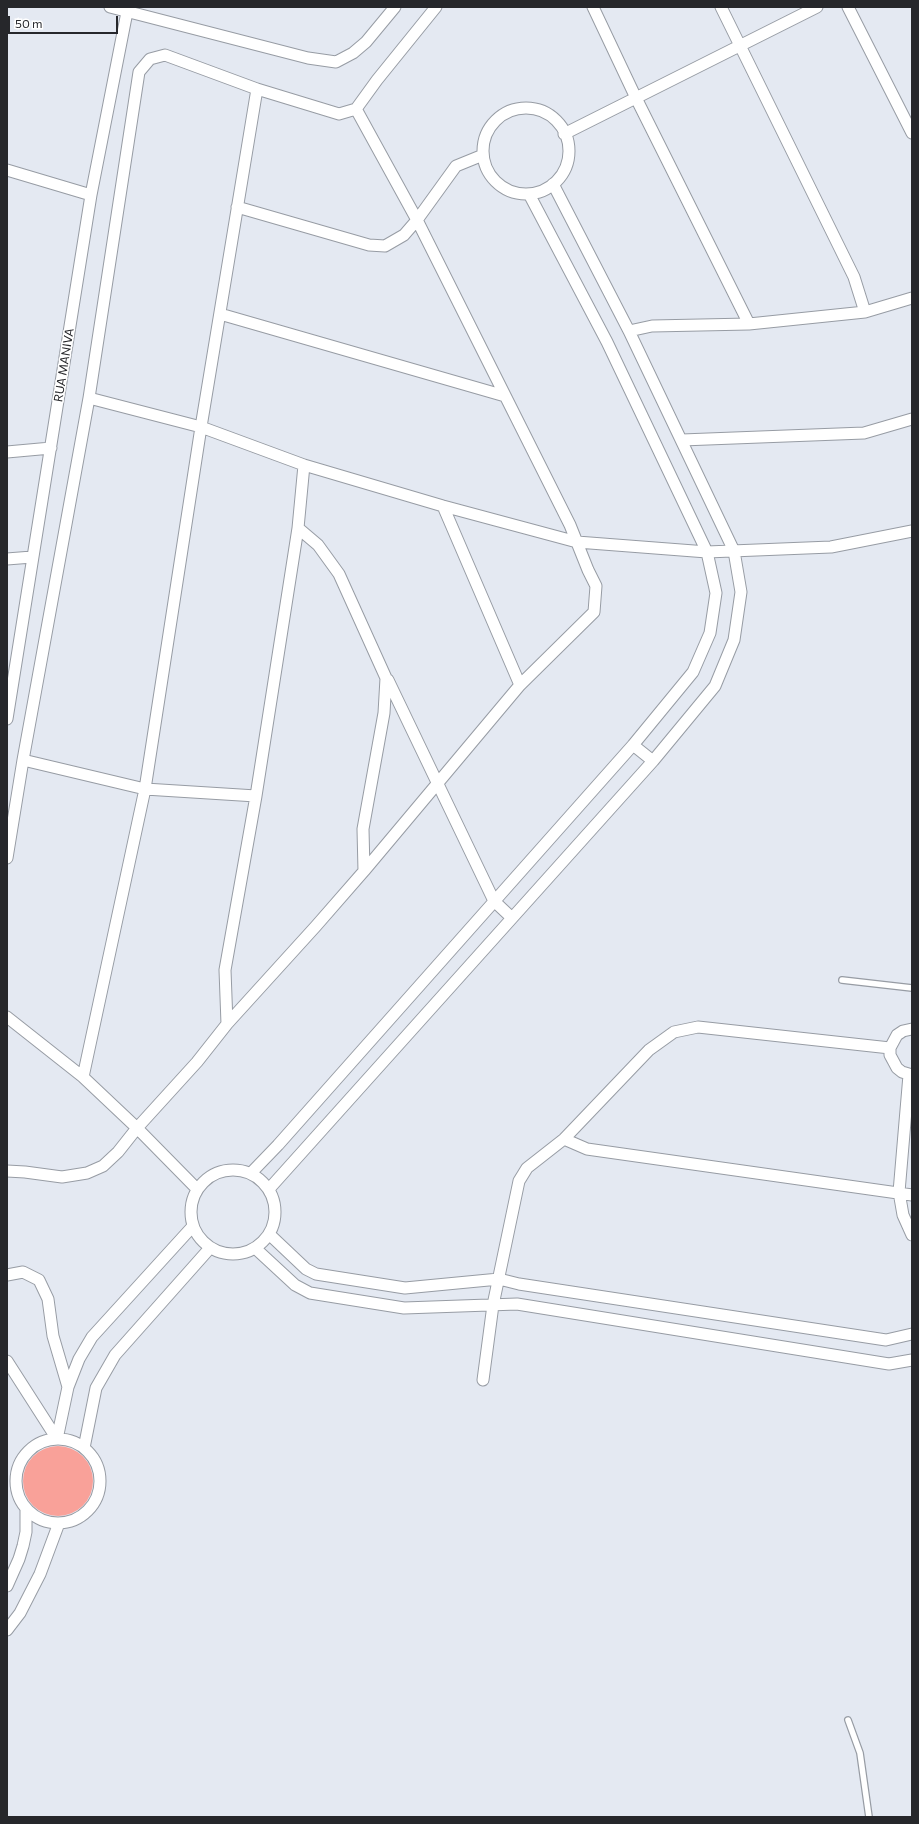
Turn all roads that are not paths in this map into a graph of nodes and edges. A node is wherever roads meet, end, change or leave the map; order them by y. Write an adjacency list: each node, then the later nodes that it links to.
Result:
1 (110, 7): 8 (street)
2 (395, 7): 8 (street)
3 (436, 7): 12 (street)
4 (593, 7): 11 (street)
5 (721, 7): 9 (street)
6 (818, 7): 9 (street)
7 (848, 7): 13 (street)
8 (127, 12): 19 (street, RUA MANIVA)
9 (740, 46): 11 (street); 23 (street)
10 (257, 89): 12 (street); 20 (street); 28 (street)
11 (636, 98): 14 (street); 25 (street)
12 (356, 108): 21 (street)
13 (912, 133)
14 (564, 134): 15 (street); 17 (street)
15 (483, 155): 18 (street); 21 (street)
16 (7, 170): 19 (street)
17 (553, 184): 18 (street); 26 (street)
18 (529, 194): 40 (street)
19 (91, 195): 32 (street, RUA MANIVA)
20 (238, 207): 21 (street); 24 (street)
21 (417, 220): 27 (street)
22 (912, 298): 23 (street)
23 (865, 312): 25 (street)
24 (220, 314): 27 (street); 30 (street)
25 (749, 324): 26 (street)
26 (630, 331): 31 (street)
27 (505, 396): 38 (street)
28 (89, 398): 30 (street); 47 (street)
29 (912, 419): 31 (street)
30 (201, 427): 34 (street); 50 (street)
31 (682, 440): 39 (street)
32 (51, 448): 33 (street); 41 (street, RUA MANIVA)
33 (7, 452)
34 (304, 465): 35 (street); 36 (street)
35 (443, 506): 38 (street); 44 (street)
36 (298, 528): 43 (street); 51 (street)
37 (912, 531): 39 (street)
38 (577, 542): 40 (street); 44 (street)
39 (734, 551): 40 (street); 48 (street)
40 (707, 552): 46 (street)
41 (32, 558): 42 (street); 45 (street, RUA MANIVA)
42 (7, 560)
43 (386, 678): 49 (street); 53 (street)
44 (520, 685): 49 (street)
45 (7, 719)
46 (634, 745): 48 (street); 54 (street)
47 (23, 760): 50 (street); 52 (street)
48 (653, 761): 55 (street)
49 (437, 784): 53 (street); 54 (street)
50 (145, 789): 51 (street); 63 (street)
51 (256, 796): 59 (street)
52 (7, 858)
53 (364, 871): 59 (street)
54 (494, 901): 55 (street); 67 (street)
55 (512, 918): 69 (street)
56 (842, 980): 57 (lane)
57 (912, 988)
58 (7, 1017): 63 (street)
59 (227, 1024): 64 (street)
60 (912, 1029): 61 (street)
61 (890, 1048): 62 (street); 65 (street)
62 (911, 1075): 70 (street)
63 (83, 1077): 64 (street)
64 (136, 1128): 66 (street); 68 (street)
65 (564, 1139): 70 (street); 78 (street)
66 (7, 1171)
67 (251, 1173): 68 (street); 69 (street)
68 (196, 1189): 72 (street)
69 (269, 1189): 73 (street)
70 (899, 1192): 71 (street); 74 (street)
71 (912, 1195)
72 (192, 1226): 75 (street); 84 (street)
73 (269, 1234): 76 (street); 78 (street)
74 (912, 1235)
75 (210, 1248): 76 (street); 86 (street)
76 (256, 1248): 79 (street)
77 (7, 1275): 84 (street)
78 (499, 1279): 79 (street); 80 (street)
79 (493, 1305): 81 (street); 83 (street)
80 (912, 1334)
81 (912, 1360)
82 (7, 1361): 85 (street)
83 (483, 1380)
84 (68, 1387): 85 (street)
85 (57, 1439): 86 (street); 87 (street)
86 (84, 1448): 88 (street)
87 (26, 1508): 88 (street); 89 (street)
88 (59, 1523): 90 (street)
89 (7, 1586)
90 (7, 1630)
91 (848, 1720): 92 (lane)
92 (869, 1817)

